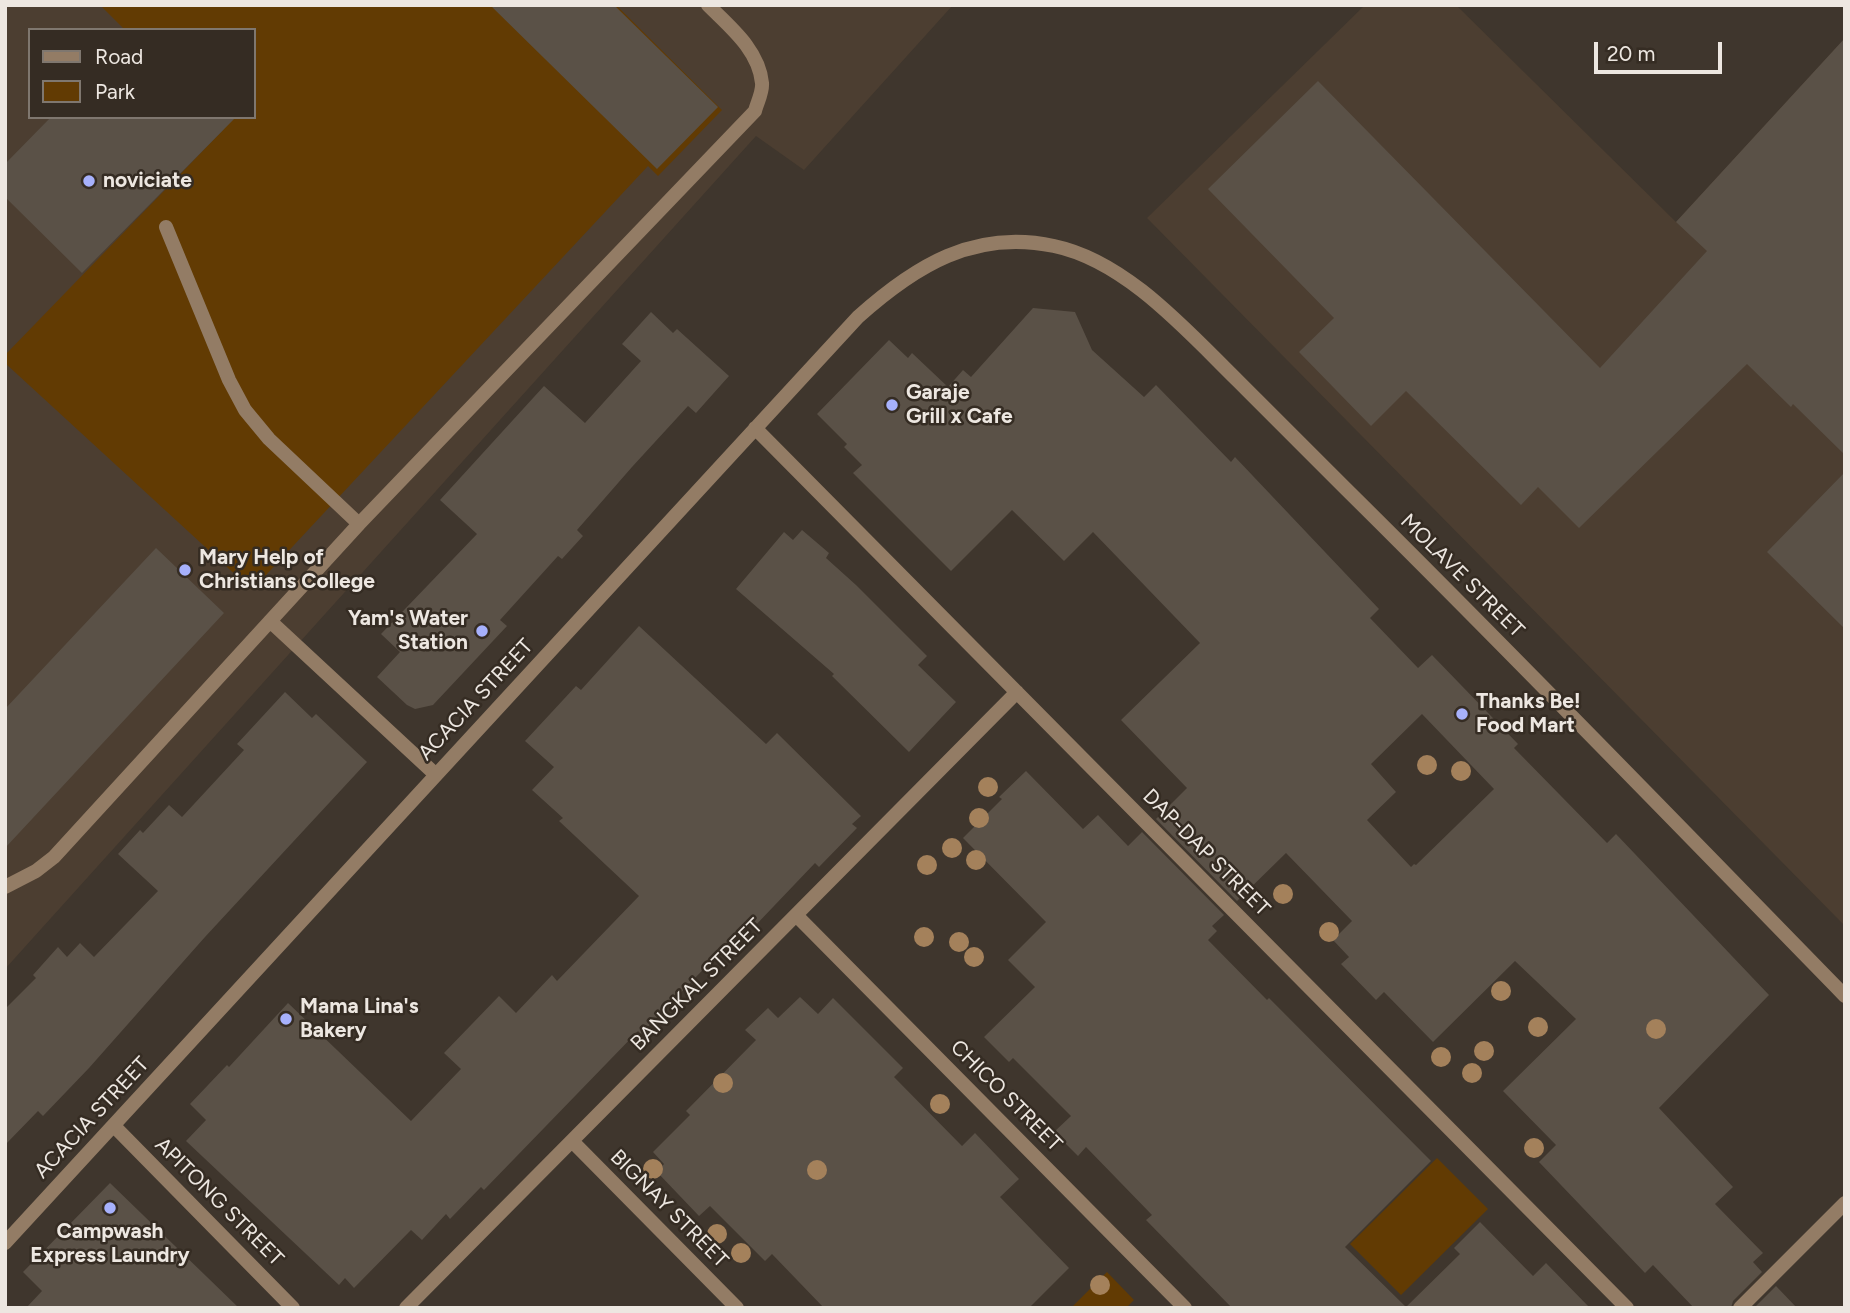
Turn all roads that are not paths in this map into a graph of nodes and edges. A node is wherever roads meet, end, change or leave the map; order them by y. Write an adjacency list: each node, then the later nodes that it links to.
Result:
1 (708, 5): 5 (street)
2 (166, 227): 5 (street)
3 (1014, 242): 4 (street, ACACIA STREET); 11 (street, MOLAVE STREET)
4 (755, 428): 7 (street, DAP-DAP STREET); 8 (street, ACACIA STREET)
5 (359, 524): 6 (street)
6 (270, 621): 8 (street); 9 (street)
7 (1017, 692): 10 (street, BANGKAL STREET); 20 (street, DAP-DAP STREET)
8 (435, 774): 12 (street, ACACIA STREET)
9 (5, 887)
10 (796, 915): 13 (street, BANGKAL STREET); 19 (street, CHICO STREET)
11 (1845, 996)
12 (114, 1126): 15 (street, ACACIA STREET); 16 (street, APITONG STREET)
13 (572, 1141): 17 (street, BANGKAL STREET); 18 (street, BIGNAY STREET)
14 (1845, 1203): 21 (street)
15 (5, 1243)
16 (293, 1308)
17 (406, 1308)
18 (737, 1308)
19 (1185, 1308)
20 (1627, 1308)
21 (1740, 1308)

